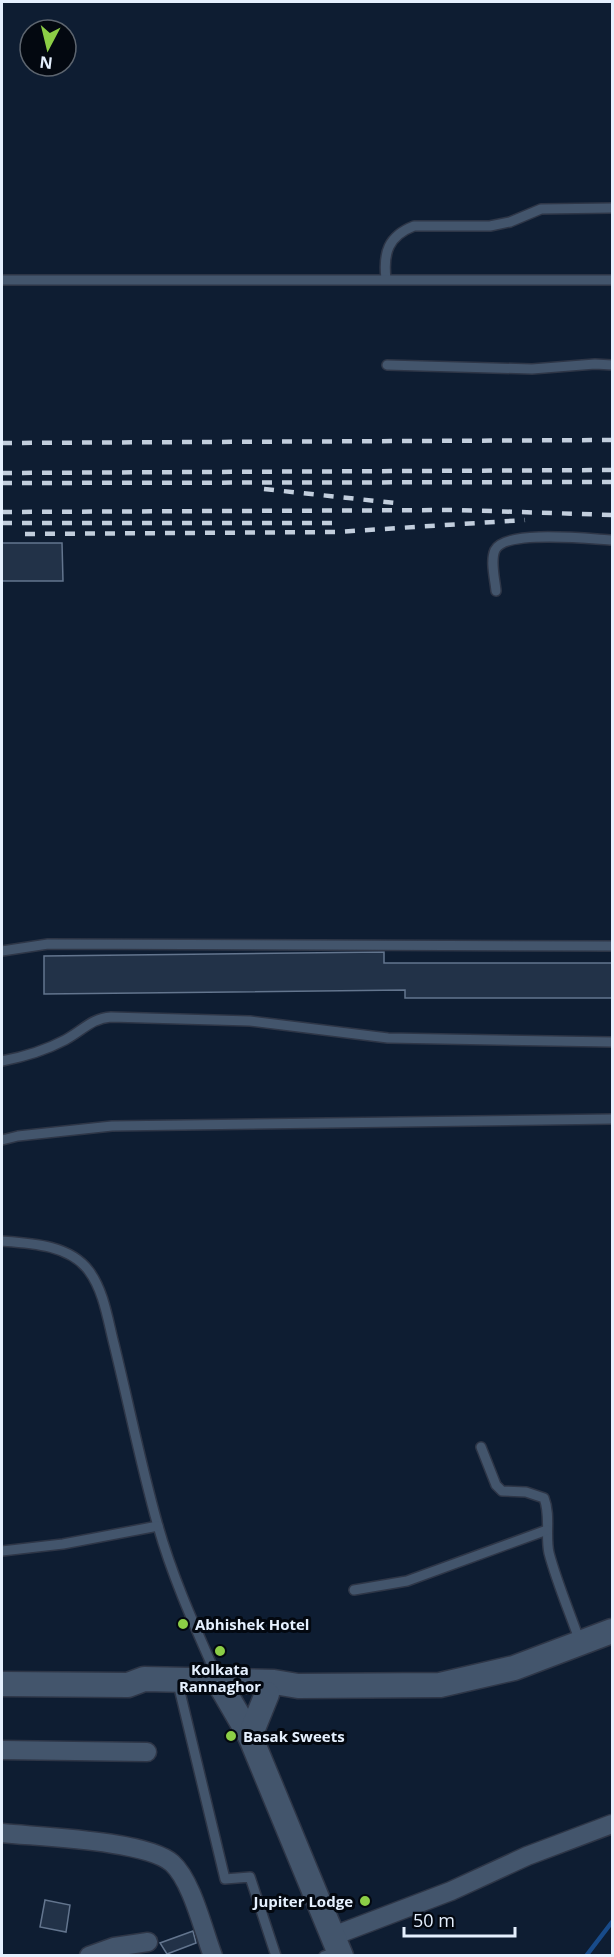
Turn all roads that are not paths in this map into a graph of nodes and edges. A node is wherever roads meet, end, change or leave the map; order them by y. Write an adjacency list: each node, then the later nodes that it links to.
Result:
1 (612, 208): 2 (lane)
2 (386, 279): 3 (lane); 4 (lane)
3 (2, 280)
4 (612, 280)
5 (387, 365): 6 (lane)
6 (612, 365)
7 (612, 540): 8 (lane)
8 (496, 591)
9 (612, 946): 10 (lane)
10 (2, 951)
11 (612, 1042): 12 (lane)
12 (2, 1061)
13 (612, 1119): 14 (lane)
14 (2, 1140)
15 (2, 1241): 17 (lane)
16 (481, 1447): 18 (lane)
17 (158, 1526): 19 (lane); 26 (lane)
18 (547, 1530): 20 (lane); 22 (lane)
19 (2, 1551)
20 (354, 1590)
21 (612, 1631): 22 (main road)
22 (580, 1644): 25 (main road)
23 (2, 1684): 24 (main road)
24 (128, 1685): 26 (main road); 27 (main road)
25 (298, 1686): 26 (main road); 28 (main road)
26 (217, 1688): 27 (main road); 28 (main road); 29 (main road)
27 (180, 1692): 38 (lane)
28 (267, 1694): 29 (main road)
29 (250, 1736): 35 (main road)
30 (2, 1750): 31 (street)
31 (147, 1752)
32 (612, 1824): 35 (street)
33 (2, 1833): 37 (street)
34 (148, 1941): 36 (street)
35 (334, 1949)
36 (89, 1956)
37 (213, 1956)
38 (276, 1956)

